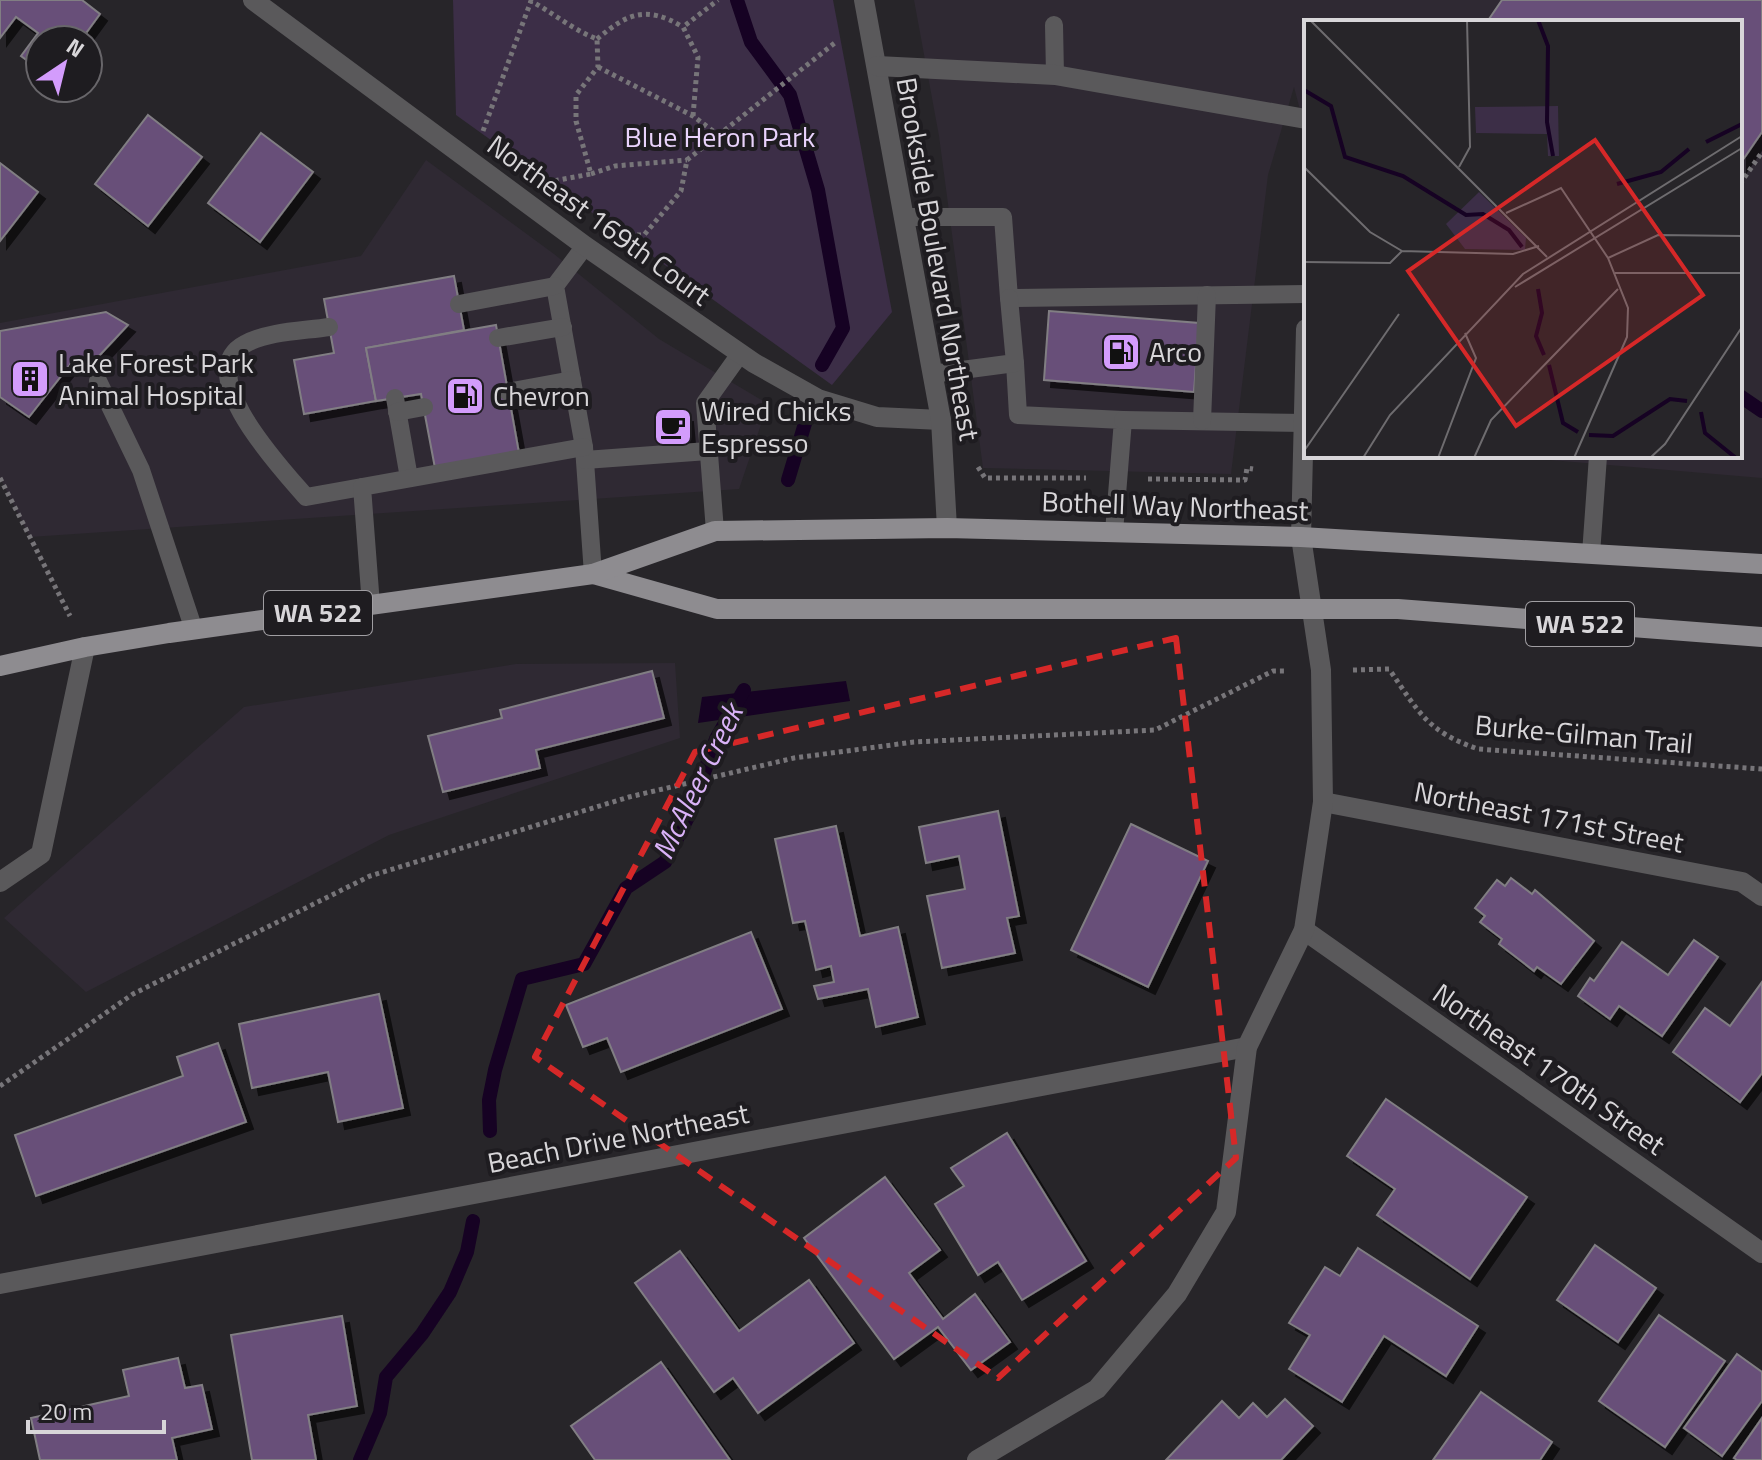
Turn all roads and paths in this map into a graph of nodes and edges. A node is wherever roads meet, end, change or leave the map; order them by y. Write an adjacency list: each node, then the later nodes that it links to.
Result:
1 (253, 0): 23 (street, Northeast 169th Court)
2 (718, 0): 6 (path)
3 (864, 0): 9 (street, Brookside Boulevard Northeast)
4 (530, 1): 7 (path); 15 (path)
5 (1054, 25): 11 (lane)
6 (683, 27): 7 (path); 12 (path)
7 (597, 39): 10 (path)
8 (836, 42): 14 (path)
9 (877, 66): 11 (street); 21 (street, Brookside Boulevard Northeast)
10 (598, 67): 12 (path); 18 (path)
11 (1055, 75): 13 (street)
12 (693, 116): 14 (path)
13 (1304, 119)
14 (717, 134): 17 (path)
15 (481, 137)
16 (1762, 152): 19 (path)
17 (687, 160): 18 (path); 22 (path)
18 (591, 174): 20 (path)
19 (1742, 181)
20 (544, 183)
21 (904, 217): 27 (lane); 34 (street, Brookside Boulevard Northeast)
22 (616, 235)
23 (585, 246): 24 (lane); 32 (street, Northeast 169th Court)
24 (555, 286): 28 (lane); 30 (lane)
25 (1304, 294): 26 (lane)
26 (1207, 295): 27 (lane); 41 (lane)
27 (1009, 298): 33 (lane)
28 (459, 304)
29 (329, 327): 52 (lane)
30 (563, 327): 31 (lane); 35 (lane)
31 (498, 338)
32 (740, 354): 39 (street, Northeast 169th Court); 43 (lane)
33 (1015, 363): 34 (lane); 40 (lane)
34 (932, 374): 39 (street, Brookside Boulevard Northeast)
35 (572, 380): 37 (lane); 45 (lane)
36 (98, 381): 62 (lane)
37 (508, 392)
38 (424, 407): 50 (lane)
39 (941, 420): 53 (street, Brookside Boulevard Northeast)
40 (1123, 420): 41 (lane); 51 (lane)
41 (1202, 421): 42 (lane)
42 (1304, 423)
43 (708, 451): 45 (lane); 54 (lane)
44 (1304, 452): 56 (street)
45 (585, 454): 50 (lane); 59 (lane)
46 (1598, 458): 57 (lane)
47 (974, 462): 51 (path)
48 (1253, 469): 51 (path)
49 (0, 478): 64 (path)
50 (409, 478): 52 (lane)
51 (1118, 478): 55 (lane)
52 (362, 487): 60 (lane)
53 (947, 528): 54 (main road, Bothell Way Northeast / WA 522); 55 (main road, Bothell Way Northeast / WA 522)
54 (715, 531): 59 (main road, Bothell Way Northeast / WA 522)
55 (1114, 532): 56 (main road, Bothell Way Northeast / WA 522)
56 (1301, 537): 57 (main road, Bothell Way Northeast / WA 522); 61 (street)
57 (1591, 554): 58 (main road, Bothell Way Northeast / WA 522)
58 (1762, 564)
59 (593, 574): 60 (main road, Bothell Way Northeast / WA 522); 61 (main road, Bothell Way Northeast / WA 522)
60 (371, 605): 62 (main road, Bothell Way Northeast / WA 522)
61 (1312, 607): 63 (main road, Bothell Way Northeast / WA 522); 69 (street)
62 (194, 630): 64 (main road, Bothell Way Northeast / WA 522)
63 (1762, 637)
64 (85, 647): 65 (main road, Bothell Way Northeast / WA 522); 70 (street)
65 (0, 666)
66 (1389, 669): 68 (path, Burke-Gilman Trail)
67 (1273, 671): 74 (path)
68 (1762, 769)
69 (1323, 802): 71 (street, Northeast 171st Street); 72 (street)
70 (0, 882)
71 (1762, 896)
72 (1304, 930): 73 (street); 75 (street, Northeast 170th Street)
73 (1247, 1047): 76 (street, Beach Drive Northeast); 77 (street)
74 (0, 1086)
75 (1762, 1253)
76 (0, 1284)
77 (977, 1460)

